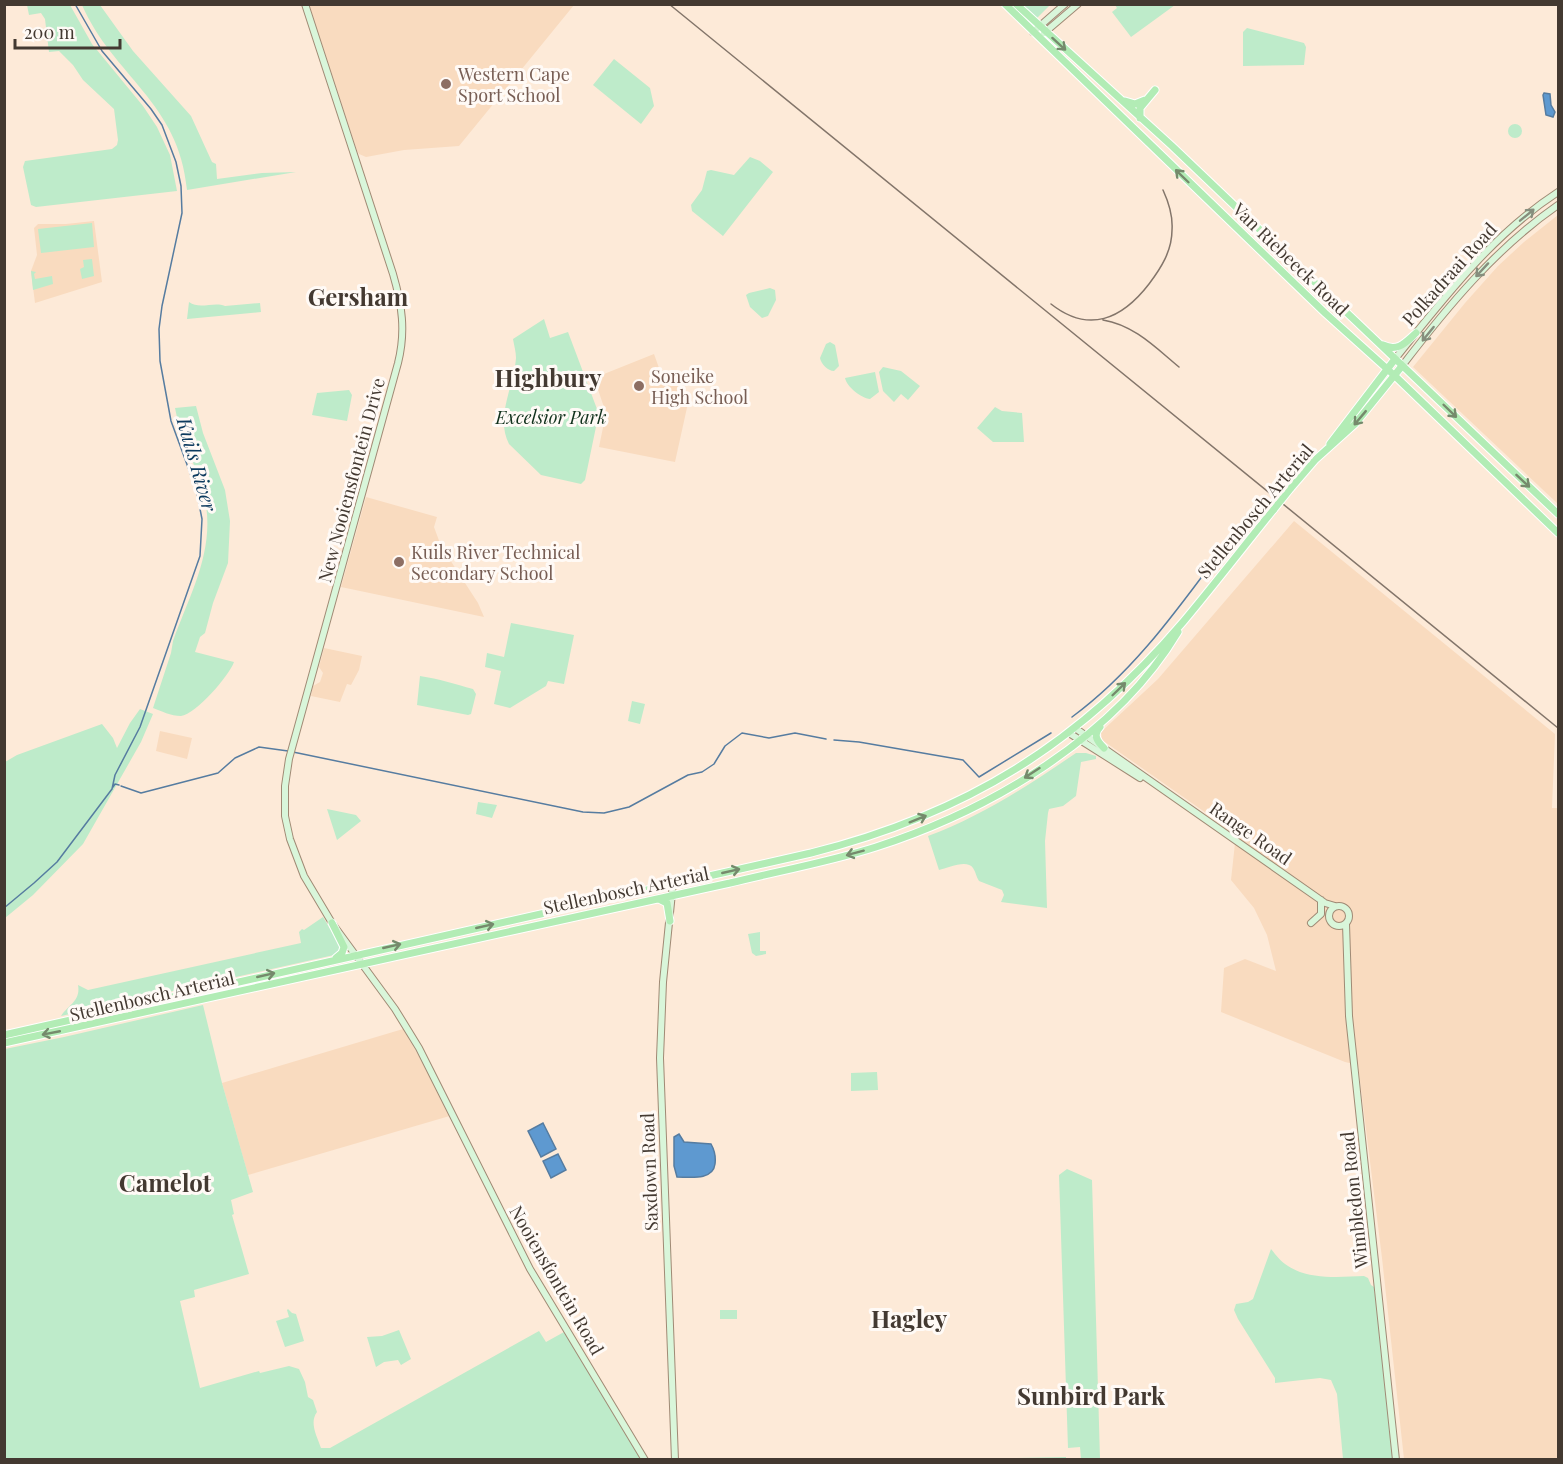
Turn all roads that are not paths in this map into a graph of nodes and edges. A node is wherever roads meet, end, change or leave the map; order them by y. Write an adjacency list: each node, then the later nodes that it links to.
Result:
1 (305, 4): 36 (street, New Nooiensfontein Drive)
2 (1005, 4): 7 (main road, Van Riebeeck Road)
3 (1016, 4): 6 (main road, Van Riebeeck Road)
4 (1065, 4): 6 (street)
5 (1078, 4): 6 (street)
6 (1042, 29): 7 (street); 8 (main road, Van Riebeeck Road, one-way to 8)
7 (1036, 35): 18 (main road, Van Riebeeck Road, one-way to 7)
8 (1107, 88): 10 (main road); 11 (main road, Van Riebeeck Road)
9 (1155, 90): 10 (main road)
10 (1145, 100): 11 (main road)
11 (1140, 118): 15 (main road, Van Riebeeck Road)
12 (1558, 192): 14 (street, Polkadraai Road, one-way to 12)
13 (1558, 206): 17 (street, Polkadraai Road, one-way to 17)
14 (1416, 333): 15 (main road); 16 (street, Polkadraai Road)
15 (1373, 339): 16 (main road, Van Riebeeck Road)
16 (1395, 359): 17 (main road, Van Riebeeck Road); 18 (main road)
17 (1402, 366): 19 (main road, Stellenbosch Arterial); 21 (main road, Van Riebeeck Road, one-way to 21)
18 (1388, 369): 19 (main road, Van Riebeeck Road); 20 (main road)
19 (1395, 376): 20 (main road, Stellenbosch Arterial, one-way to 20); 22 (main road, Van Riebeeck Road)
20 (1327, 449): 23 (main road, Stellenbosch Arterial, bridge)
21 (1558, 514)
22 (1558, 533)
23 (1182, 624): 24 (main road, Stellenbosch Arterial); 25 (main road, Stellenbosch Arterial, one-way to 23)
24 (1109, 716): 26 (main road, Stellenbosch Arterial); 27 (main road)
25 (1072, 730): 26 (street, Range Road); 29 (main road, Stellenbosch Arterial, one-way to 25)
26 (1082, 737): 27 (street, Range Road); 28 (street, Range Road); 30 (main road, Stellenbosch Arterial, one-way to 30)
27 (1104, 748): 28 (street, Range Road)
28 (1159, 788): 32 (street, Range Road)
29 (674, 883): 30 (street, Saxdown Road); 41 (main road, Stellenbosch Arterial, one-way to 29)
30 (673, 896): 31 (main road, Stellenbosch Arterial); 35 (street, Saxdown Road)
31 (659, 898): 35 (main road); 43 (main road, Stellenbosch Arterial)
32 (1323, 902): 33 (street, Range Road); 34 (street, Range Road); 37 (street)
33 (1335, 906): 34 (street); 38 (street)
34 (1329, 911): 39 (street)
35 (670, 921): 47 (street, Saxdown Road)
36 (332, 923): 41 (street, New Nooiensfontein Drive); 42 (main road)
37 (1311, 923)
38 (1346, 924): 39 (street); 40 (street, Wimbledon Road)
39 (1338, 926): 40 (street)
40 (1347, 937): 48 (street, Wimbledon Road)
41 (356, 954): 42 (main road, Stellenbosch Arterial); 43 (street, New Nooiensfontein Drive)
42 (333, 959): 44 (main road, Stellenbosch Arterial, one-way to 42)
43 (362, 964): 45 (main road, Stellenbosch Arterial, one-way to 45); 46 (street, Nooiensfontein Road)
44 (4, 1035)
45 (4, 1043)
46 (645, 1460)
47 (675, 1460)
48 (1396, 1460)

